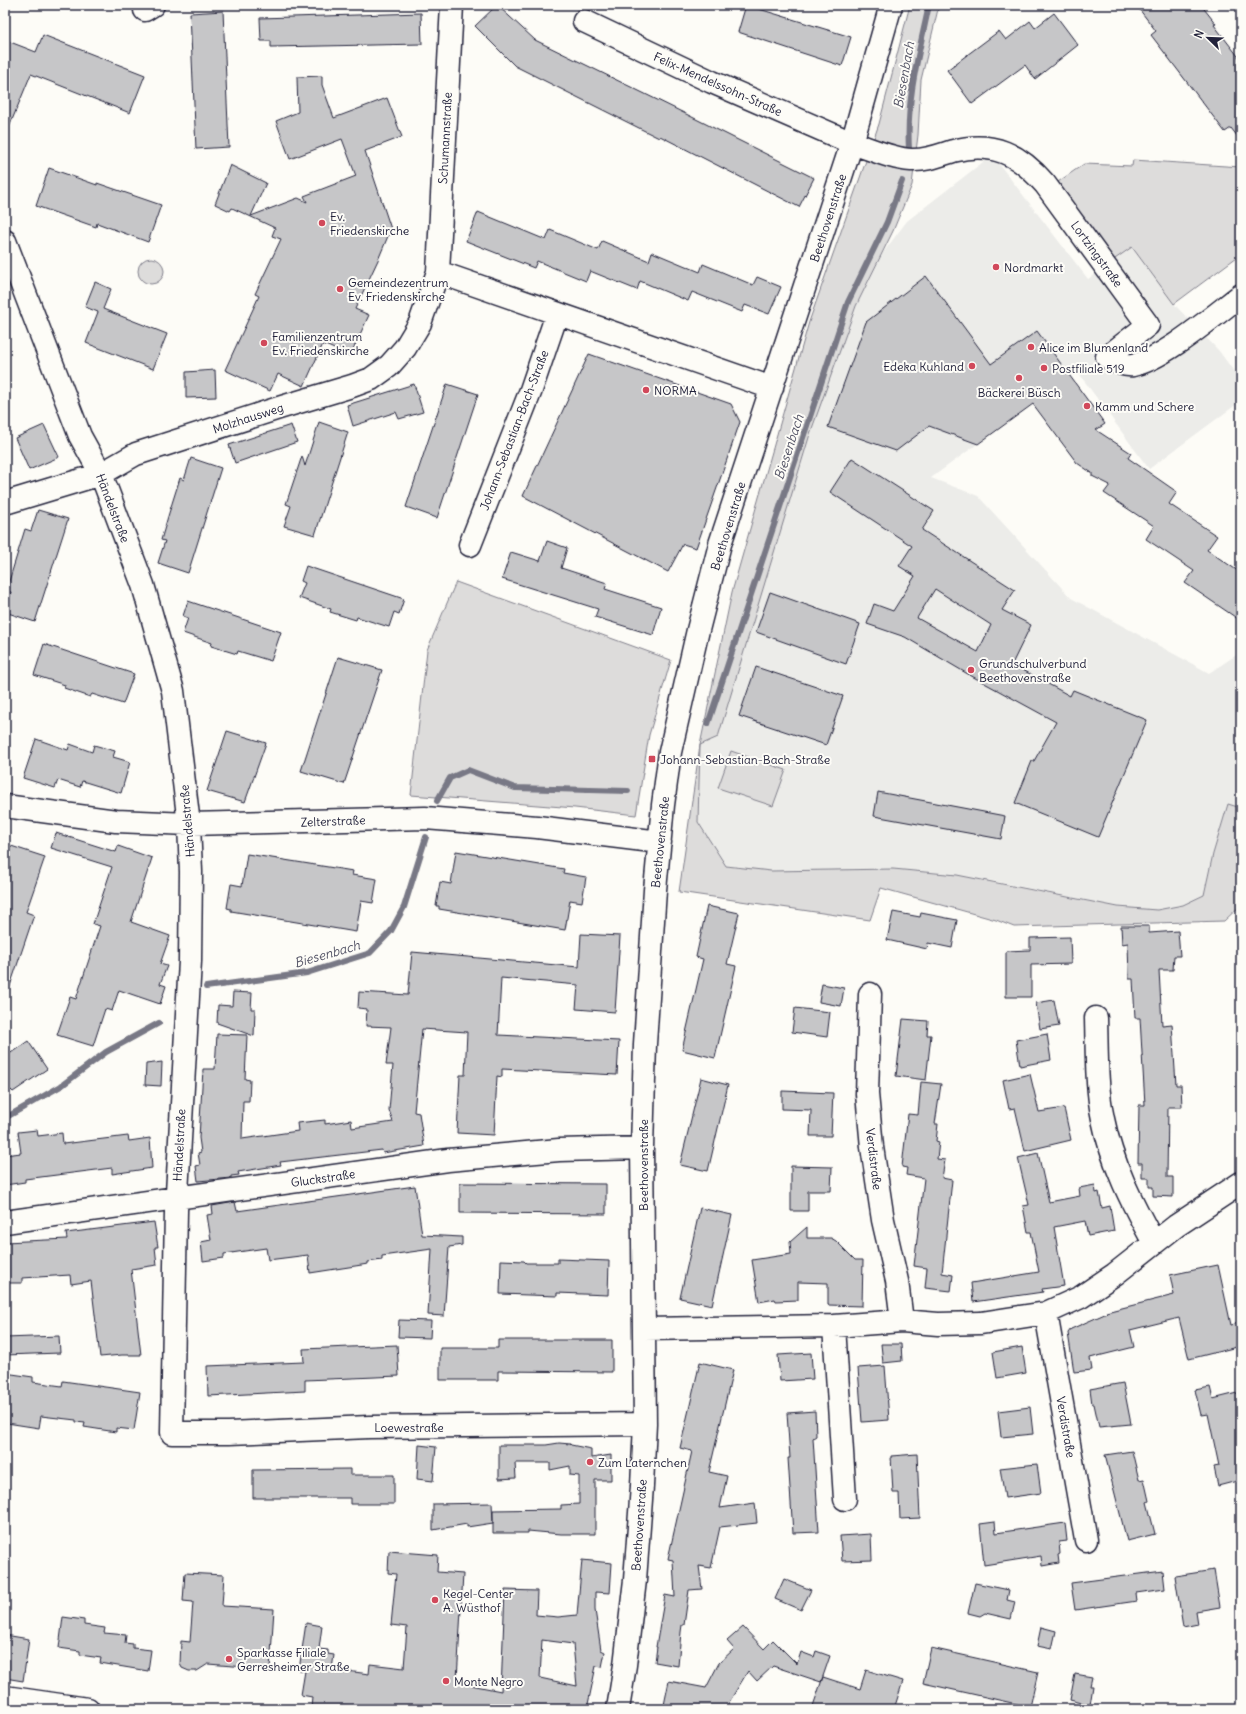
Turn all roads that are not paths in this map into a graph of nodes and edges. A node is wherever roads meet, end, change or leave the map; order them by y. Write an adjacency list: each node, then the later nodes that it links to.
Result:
1 (452, 5): 6 (street, Schumannstraße)
2 (891, 5): 4 (street, Beethovenstraße)
3 (584, 21): 4 (street, Felix-Mendelssohn-Straße)
4 (852, 143): 7 (street, Lortzingstraße); 9 (street, Beethovenstraße)
5 (5, 241): 10 (street, Händelstraße)
6 (438, 272): 8 (street); 10 (street, Molzhausweg)
7 (1241, 295)
8 (557, 314): 9 (street); 12 (street, Johann-Sebastian-Bach-Straße)
9 (772, 388): 15 (street, Beethovenstraße)
10 (101, 474): 11 (street, Molzhausweg); 14 (street, Händelstraße)
11 (5, 503)
12 (470, 545)
13 (5, 806): 14 (street, Zelterstraße)
14 (190, 824): 15 (street, Zelterstraße); 20 (street, Händelstraße)
15 (660, 842): 18 (street, Beethovenstraße)
16 (870, 994): 24 (street, Verdistraße)
17 (1096, 1018): 22 (street)
18 (642, 1148): 20 (street, Gluckstraße); 26 (street, Beethovenstraße)
19 (1240, 1187): 22 (street)
20 (176, 1198): 21 (street, Gluckstraße); 28 (street, Händelstraße)
21 (5, 1222)
22 (1154, 1243): 23 (street)
23 (1046, 1313): 24 (street); 30 (street, Verdistraße)
24 (902, 1321): 25 (street)
25 (834, 1326): 26 (street); 29 (street)
26 (645, 1329): 27 (street, Beethovenstraße)
27 (645, 1424): 28 (street, Loewestraße); 33 (street, Beethovenstraße)
28 (172, 1433)
29 (845, 1499)
30 (1086, 1540)
31 (5, 1697): 32 (street)
32 (88, 1709)
33 (618, 1709)

